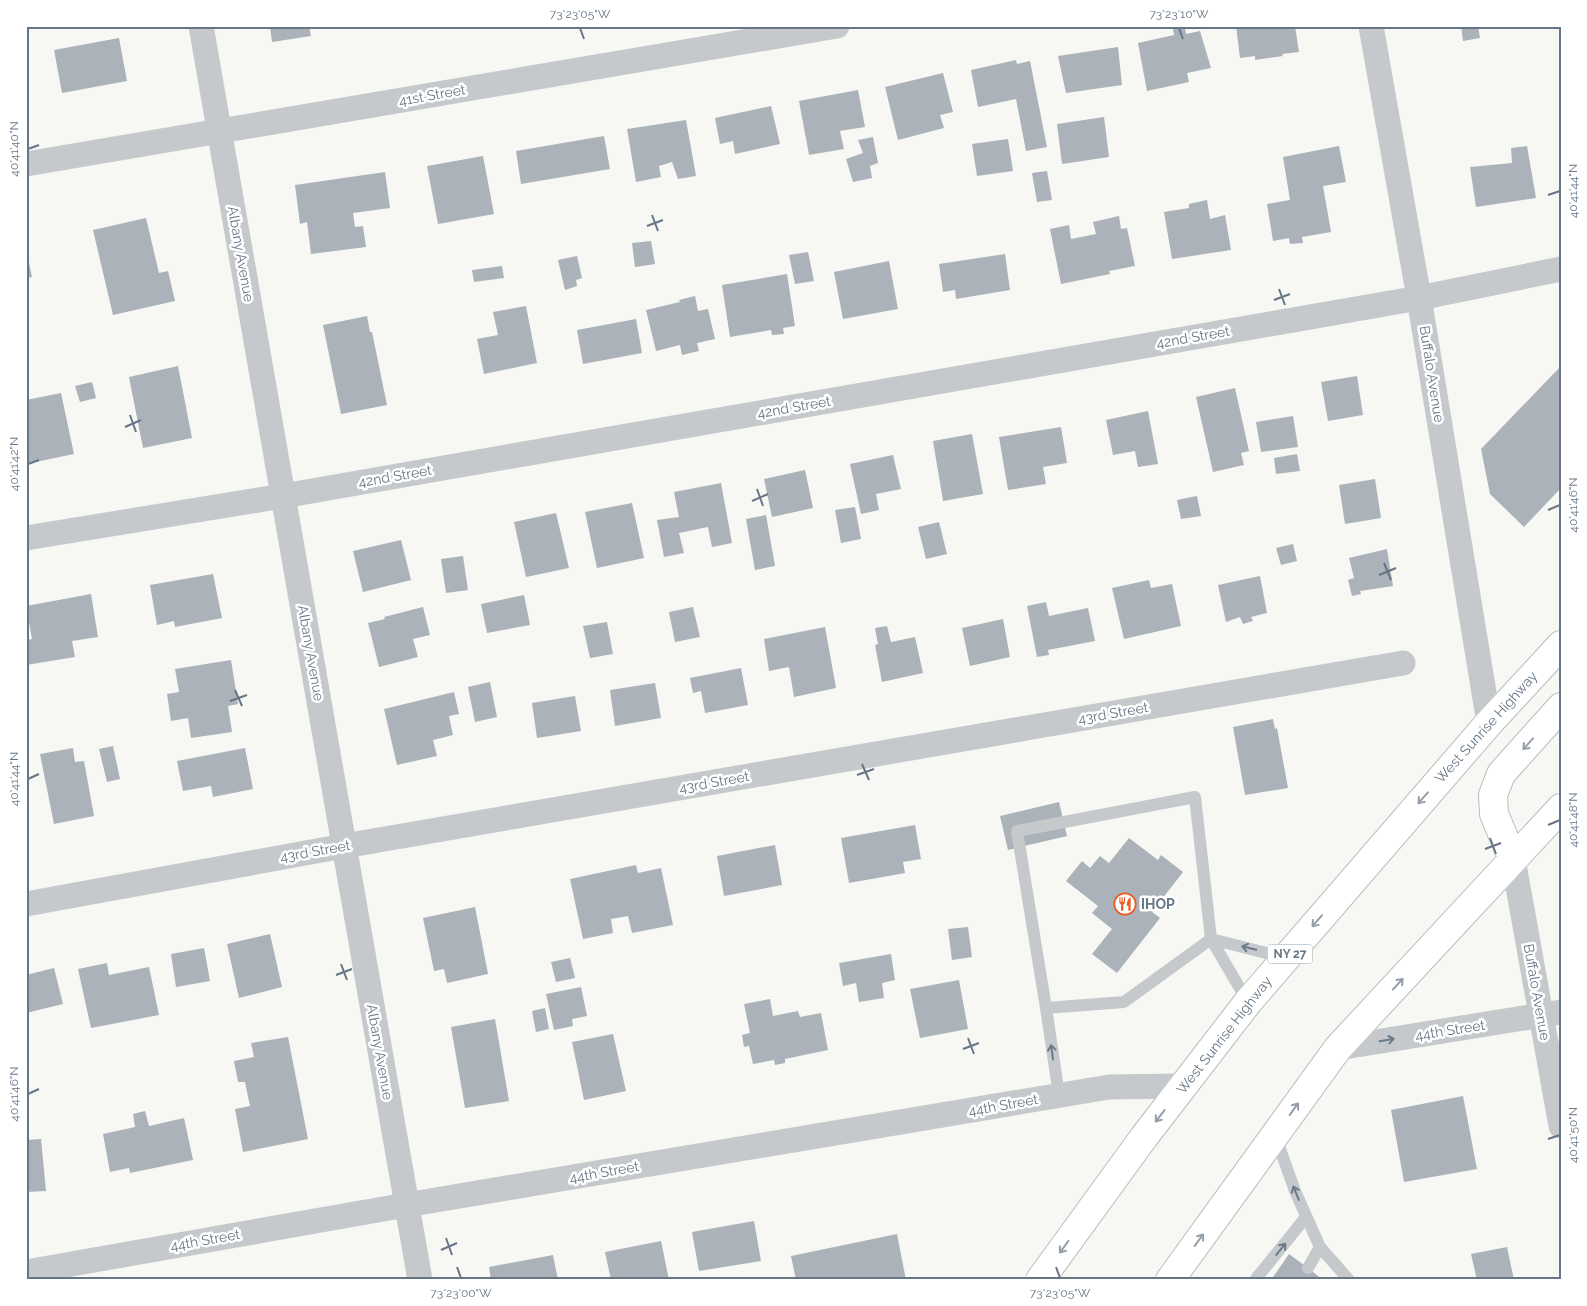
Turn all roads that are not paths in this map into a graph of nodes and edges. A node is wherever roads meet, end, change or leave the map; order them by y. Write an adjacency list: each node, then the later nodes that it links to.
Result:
1 (201, 26): 4 (street, Albany Avenue)
2 (837, 26): 4 (street, 41st Street)
3 (1371, 26): 7 (street, Buffalo Avenue)
4 (220, 132): 5 (street, 41st Street); 8 (street, Albany Avenue)
5 (26, 164)
6 (1561, 269): 7 (street, 42nd Street)
7 (1419, 298): 8 (street, 42nd Street); 13 (street, Buffalo Avenue)
8 (283, 496): 9 (street, 42nd Street); 15 (street, Albany Avenue)
9 (26, 538)
10 (1561, 645): 13 (highway, West Sunrise Highway / NY 27)
11 (1403, 664): 15 (street, 43rd Street)
12 (1561, 707): 16 (highway, one-way to 16)
13 (1489, 723): 19 (highway, West Sunrise Highway / NY 27, one-way to 19)
14 (1561, 808): 16 (highway)
15 (344, 846): 17 (street, 43rd Street); 28 (street, Albany Avenue)
16 (1513, 858): 22 (street, Buffalo Avenue); 23 (highway, one-way to 16)
17 (26, 904)
18 (1212, 939): 19 (lane, one-way to 18); 20 (lane); 21 (lane); 21 (lane)
19 (1286, 958): 20 (highway, West Sunrise Highway / NY 27)
20 (1248, 1002): 24 (highway, West Sunrise Highway / NY 27)
21 (1046, 1008): 25 (lane, one-way to 21)
22 (1551, 1014): 23 (street, 44th Street, one-way to 22); 26 (street, Buffalo Avenue)
23 (1338, 1048): 27 (highway, one-way to 23)
24 (1184, 1086): 25 (street, 44th Street); 34 (highway, West Sunrise Highway / NY 27, one-way to 34)
25 (1059, 1095): 28 (street, 44th Street)
26 (1561, 1126)
27 (1275, 1135): 29 (lane, one-way to 27); 35 (highway, one-way to 27)
28 (406, 1205): 32 (street, 44th Street); 33 (street, Albany Avenue)
29 (1306, 1217): 30 (lane); 36 (lane, one-way to 29)
30 (1320, 1247): 31 (lane); 37 (lane)
31 (1308, 1268)
32 (26, 1272)
33 (420, 1280)
34 (1040, 1280)
35 (1170, 1280)
36 (1255, 1280)
37 (1349, 1280)

